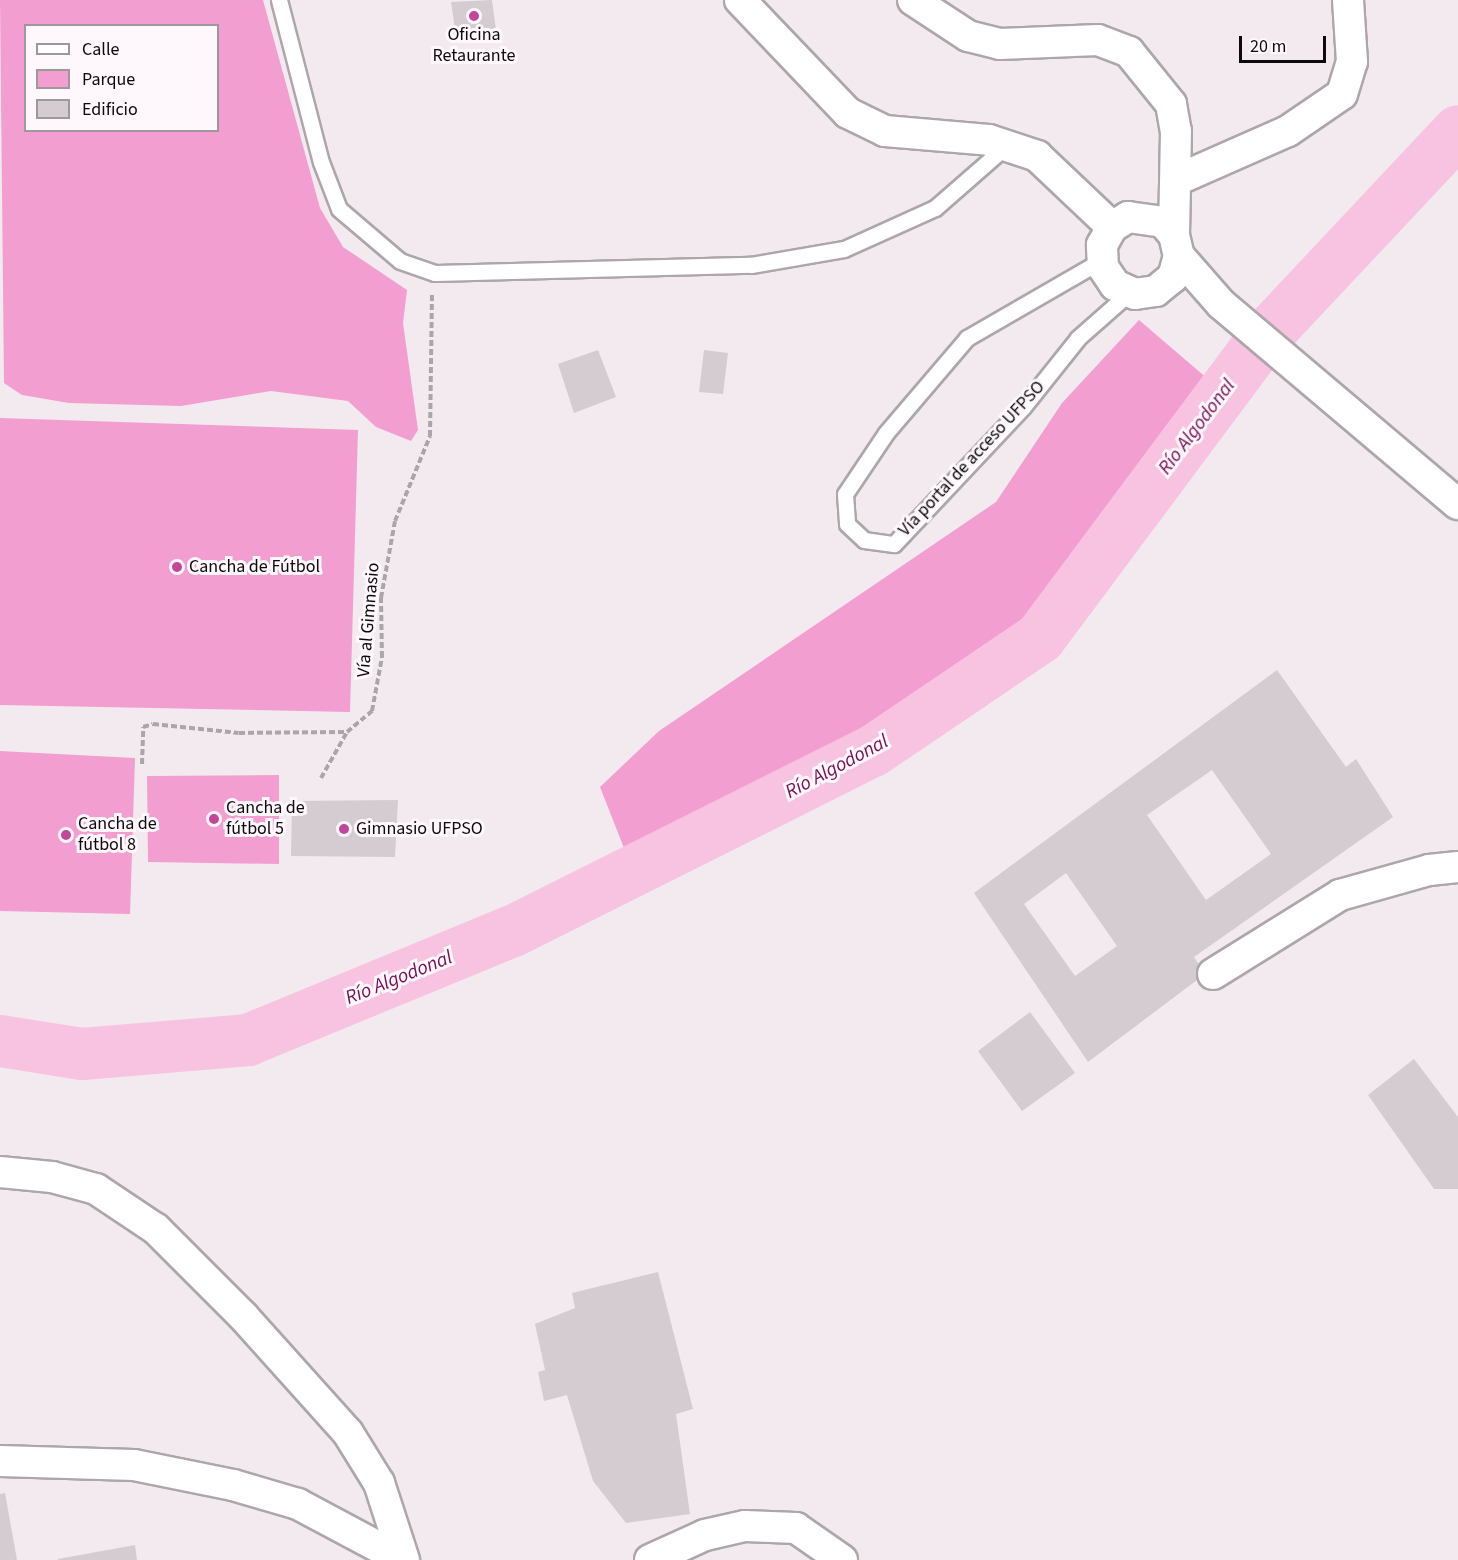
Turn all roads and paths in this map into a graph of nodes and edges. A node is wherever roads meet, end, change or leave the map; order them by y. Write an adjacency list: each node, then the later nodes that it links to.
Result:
1 (279, 0): 10 (lane)
2 (740, 0): 5 (street)
3 (913, 0): 6 (street)
4 (1348, 0): 6 (street)
5 (1006, 146): 7 (street); 10 (lane)
6 (1179, 179): 8 (street)
7 (1112, 226): 8 (street); 9 (street)
8 (1177, 245): 11 (street); 12 (street)
9 (1102, 260): 11 (street); 11 (lane, Vía portal de acceso UFPSO)
10 (435, 273): 13 (path, Vía al Gimnasio)
11 (1130, 292)
12 (1458, 504)
13 (347, 732): 14 (path); 15 (path, Vía al Gimnasio)
14 (142, 764)
15 (321, 778)
16 (1458, 867): 17 (street)
17 (1213, 974)
18 (0, 1172): 20 (street)
19 (0, 1461): 20 (street)
20 (404, 1560)
21 (650, 1560): 22 (street)
22 (842, 1560)

